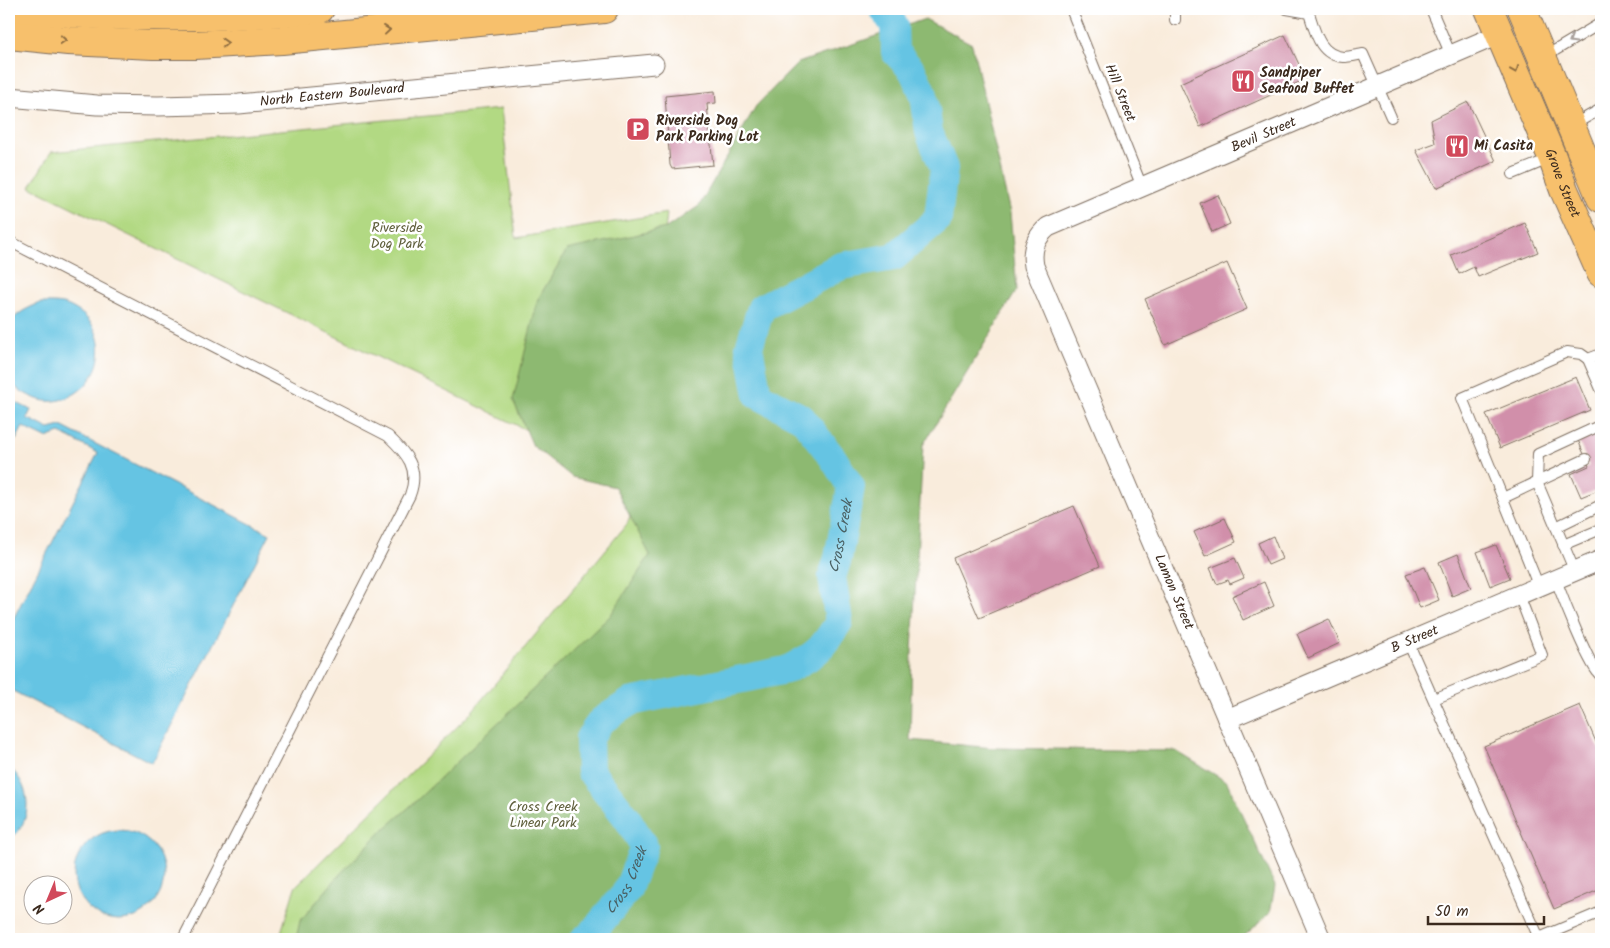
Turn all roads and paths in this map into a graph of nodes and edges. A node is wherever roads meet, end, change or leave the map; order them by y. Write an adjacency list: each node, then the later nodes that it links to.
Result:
1 (20, 9): 2 (main road)
2 (320, 9)
3 (604, 9): 11 (main road, one-way to 3)
4 (1072, 9): 22 (lane, Hill Street)
5 (1287, 9): 15 (lane)
6 (1431, 9): 12 (lane)
7 (1489, 9): 10 (main road, Grove Street)
8 (1522, 9): 13 (main road)
9 (1601, 23): 13 (lane, one-way to 13)
10 (1500, 34): 12 (street, Bevil Street); 20 (main road, Grove Street, one-way to 20)
11 (9, 35)
12 (1451, 55): 15 (street, Bevil Street)
13 (1543, 57): 19 (main road)
14 (654, 64): 16 (street, North Eastern Boulevard)
15 (1378, 86): 18 (lane); 22 (street, Bevil Street)
16 (9, 97)
17 (1601, 109): 19 (lane)
18 (1391, 117)
19 (1572, 126): 23 (main road)
20 (1552, 157): 21 (lane); 26 (main road, Grove Street)
21 (1512, 174)
22 (1142, 187): 25 (street, Bevil Street)
23 (1601, 198)
24 (9, 241): 48 (lane)
25 (1034, 244): 46 (street, Lamon Street)
26 (1601, 273)
27 (1601, 354): 28 (lane)
28 (1588, 359): 29 (lane); 33 (lane)
29 (1601, 389)
30 (1601, 425): 32 (lane)
31 (1586, 459): 32 (lane)
32 (1537, 482): 33 (lane); 35 (lane)
33 (1503, 498): 41 (lane)
34 (1601, 505): 35 (lane)
35 (1556, 527): 37 (lane)
36 (1601, 529): 37 (lane)
37 (1563, 545): 39 (lane)
38 (1601, 560): 39 (street, B Street)
39 (1574, 572): 40 (street, B Street)
40 (1556, 580): 41 (street, B Street); 44 (lane)
41 (1539, 587): 42 (street, B Street)
42 (1519, 595): 43 (street, B Street); 45 (lane)
43 (1408, 642): 45 (lane); 46 (street, B Street)
44 (1601, 676)
45 (1434, 699): 47 (lane)
46 (1227, 719): 49 (street, Lamon Street)
47 (1601, 912)
48 (182, 939)
49 (1322, 939)

